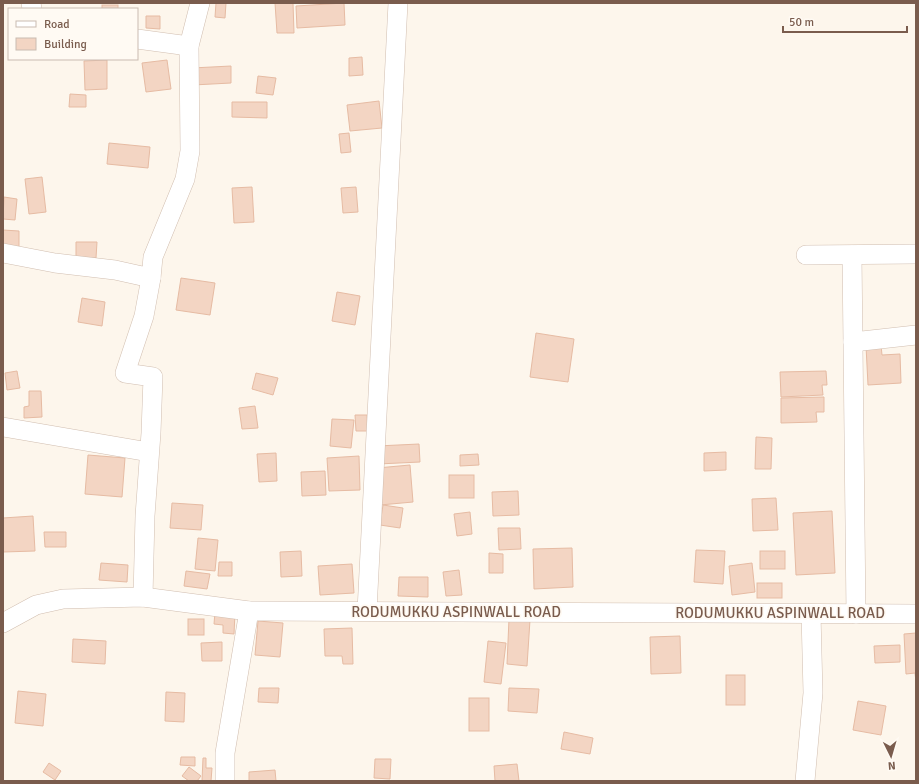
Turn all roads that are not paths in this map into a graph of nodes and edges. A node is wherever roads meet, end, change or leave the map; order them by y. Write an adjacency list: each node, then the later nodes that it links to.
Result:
1 (200, 3): 4 (street)
2 (398, 3): 16 (street)
3 (138, 39): 4 (street)
4 (189, 46): 9 (street)
5 (3, 252): 9 (street)
6 (916, 254): 8 (street)
7 (806, 255): 8 (street)
8 (852, 255): 11 (street)
9 (151, 278): 13 (street)
10 (916, 335): 11 (street)
11 (853, 342): 18 (street)
12 (3, 427): 13 (street)
13 (149, 452): 14 (street)
14 (143, 597): 15 (street, RODUMUKKU ASPINWALL ROAD); 20 (street, RODUMUKKU ASPINWALL ROAD)
15 (248, 611): 16 (street, RODUMUKKU ASPINWALL ROAD); 21 (street)
16 (367, 611): 17 (street, RODUMUKKU ASPINWALL ROAD)
17 (811, 614): 18 (street, RODUMUKKU ASPINWALL ROAD); 22 (street)
18 (856, 614): 19 (street, RODUMUKKU ASPINWALL ROAD)
19 (916, 614)
20 (3, 623)
21 (225, 781)
22 (805, 781)

